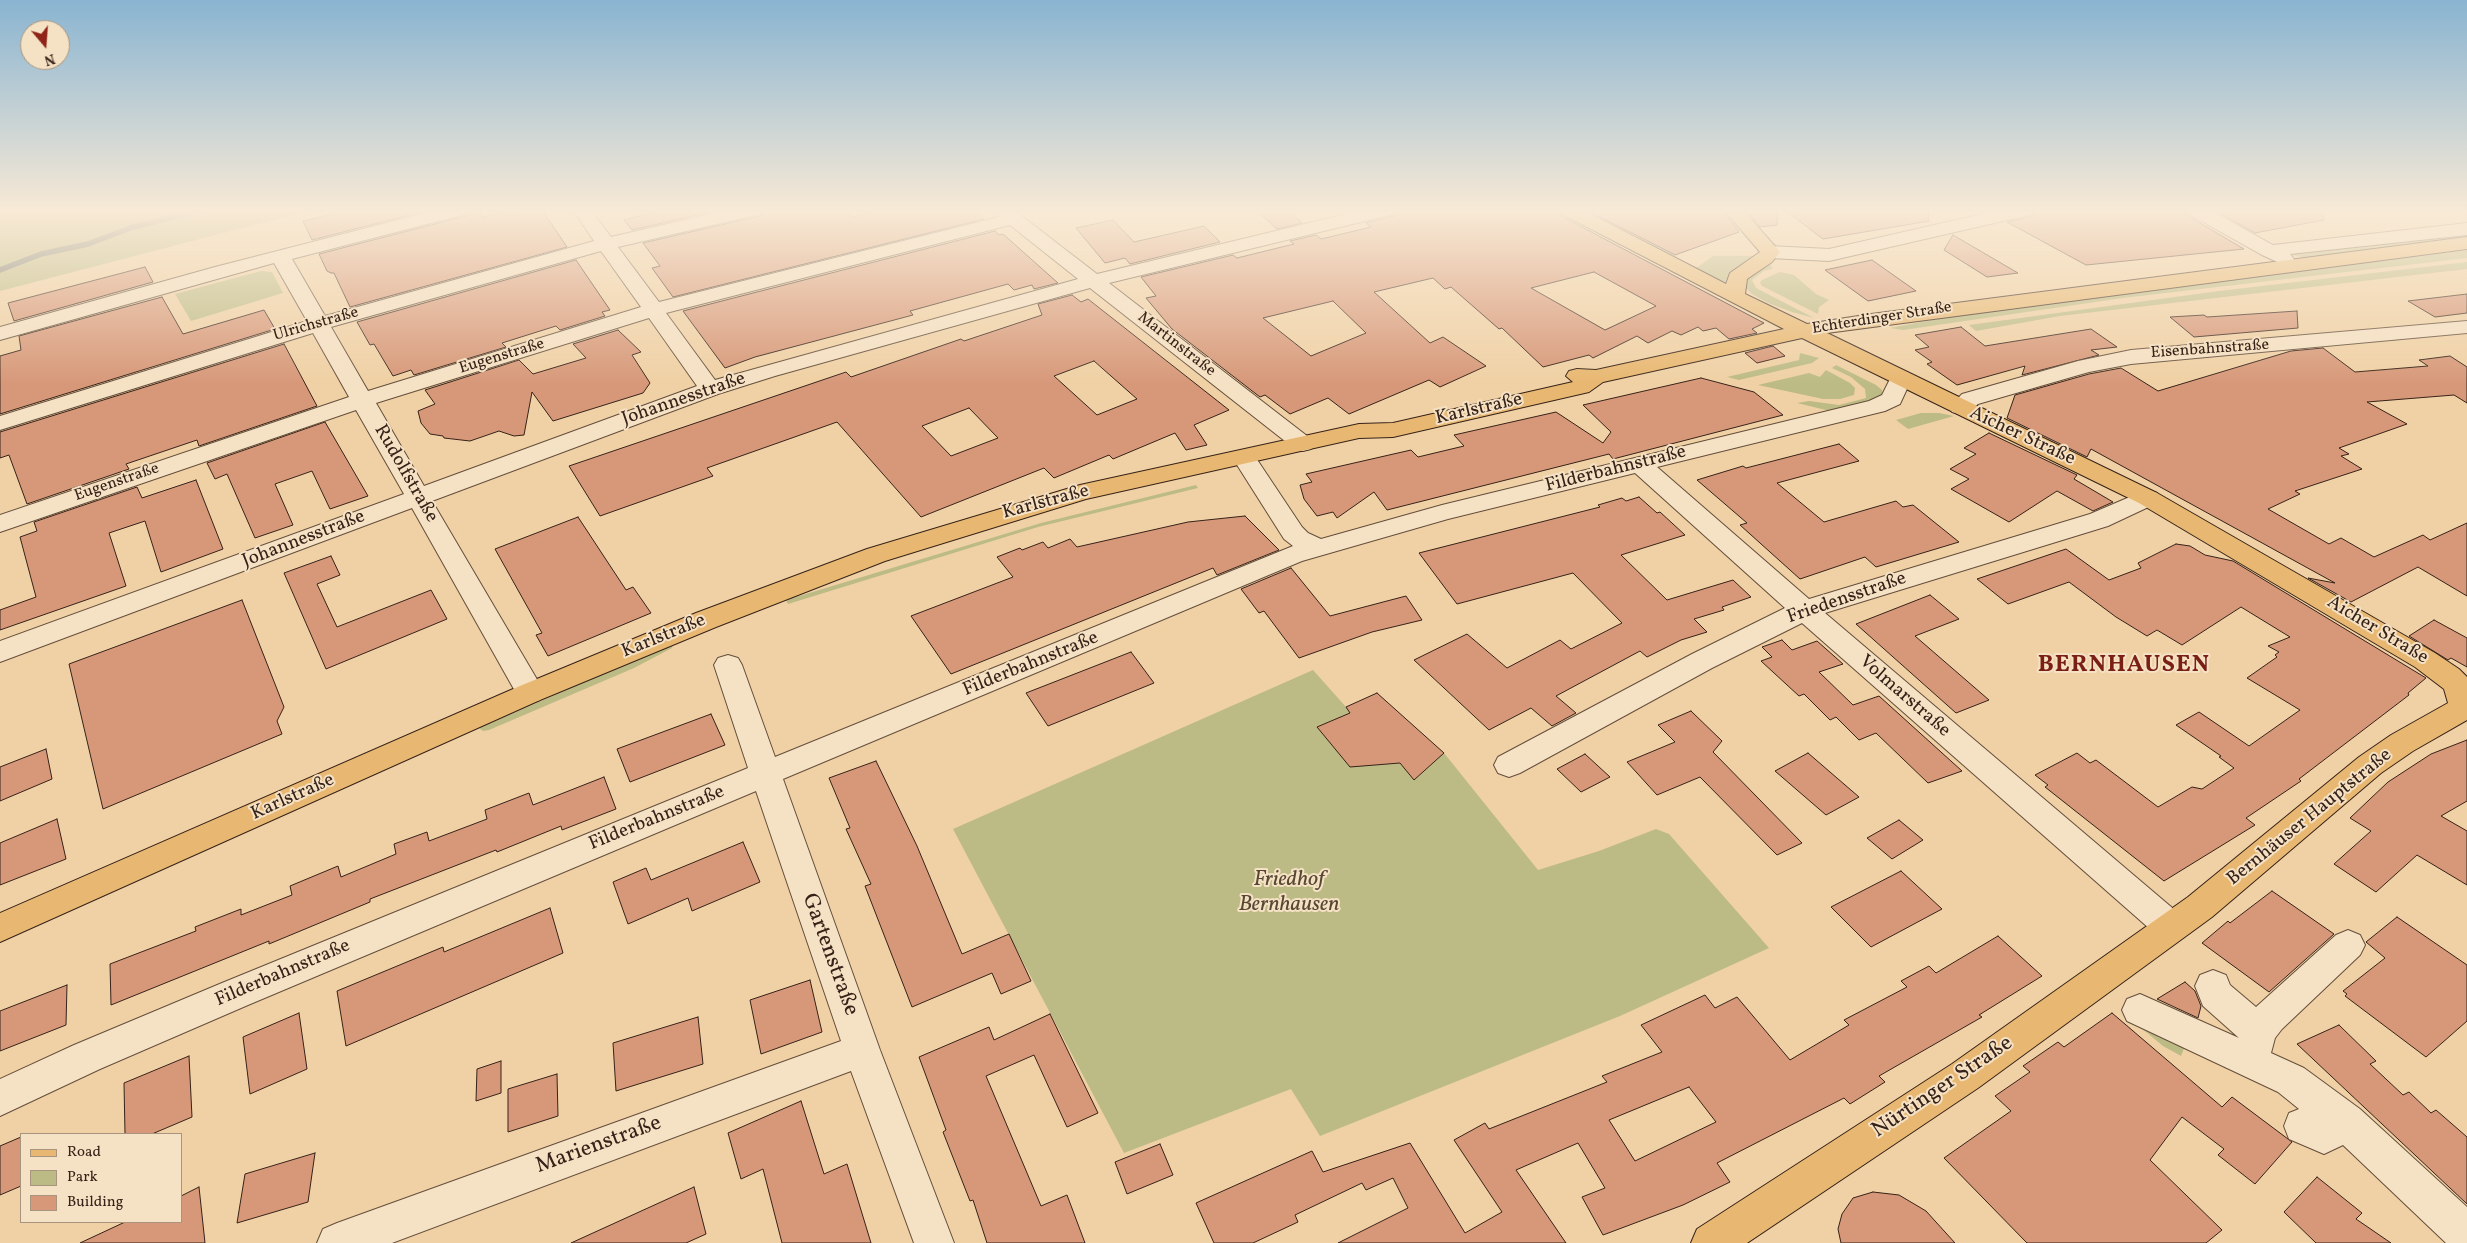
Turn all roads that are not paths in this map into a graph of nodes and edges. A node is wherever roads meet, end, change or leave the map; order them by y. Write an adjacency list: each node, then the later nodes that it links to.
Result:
1 (237, 268): 18 (street)
2 (287, 268): 15 (street, Rudolfstraße)
3 (519, 268): 15 (street, Ulrichstraße)
4 (622, 268): 13 (street)
5 (808, 268): 13 (street, Eugenstraße)
6 (1076, 268): 11 (street, Martinstraße)
7 (1147, 268): 11 (street, Johannesstraße)
8 (1680, 268): 12 (main road, Aicher Straße)
9 (1751, 268): 12 (main road)
10 (2264, 268): 14 (main road, Echterdinger Straße)
11 (1093, 281): 20 (street, Johannesstraße); 24 (street, Martinstraße)
12 (1735, 297): 17 (main road, Aicher Straße)
13 (653, 310): 20 (street); 21 (street, Eugenstraße)
14 (1871, 320): 17 (main road, Echterdinger Straße); 19 (main road)
15 (318, 324): 21 (street, Rudolfstraße); 23 (street, Ulrichstraße)
16 (2467, 327): 22 (street, Eisenbahnstraße)
17 (1803, 330): 19 (main road, Aicher Straße); 24 (main road, Karlstraße)
18 (0, 334)
19 (1901, 378): 22 (main road, Aicher Straße); 26 (street, Filderbahnstraße)
20 (710, 389): 27 (street, Johannesstraße)
21 (362, 400): 27 (street, Rudolfstraße); 29 (street, Eugenstraße)
22 (1960, 407): 28 (main road, Aicher Straße)
23 (0, 422)
24 (1303, 444): 25 (main road, Karlstraße)
25 (1244, 457): 30 (street); 35 (main road, Karlstraße)
26 (1640, 464): 30 (street, Filderbahnstraße); 31 (street, Volmarstraße)
27 (418, 496): 32 (street, Johannesstraße); 35 (street, Rudolfstraße)
28 (2148, 498): 31 (street, Friedensstraße); 34 (main road, Aicher Straße)
29 (0, 524)
30 (1317, 547): 37 (street, Filderbahnstraße)
31 (1804, 610): 36 (street, Friedensstraße); 38 (street, Volmarstraße)
32 (0, 652)
33 (728, 665): 37 (street, Gartenstraße)
34 (2463, 691): 38 (main road, Bernhäuser Hauptstraße)
35 (530, 693): 39 (main road, Karlstraße)
36 (1509, 765)
37 (765, 776): 43 (street, Gartenstraße); 45 (street, Filderbahnstraße)
38 (2171, 927): 51 (main road, Nürtinger Straße)
39 (0, 928)
40 (2348, 945): 44 (street)
41 (2213, 986): 44 (street)
42 (2140, 1010): 44 (street)
43 (862, 1050): 49 (street, Marienstraße); 50 (street, Gartenstraße)
44 (2240, 1052): 46 (street)
45 (0, 1098)
46 (2346, 1122): 47 (street); 48 (street)
47 (2303, 1126)
48 (2467, 1236)
49 (336, 1243)
50 (934, 1243)
51 (1711, 1243)

